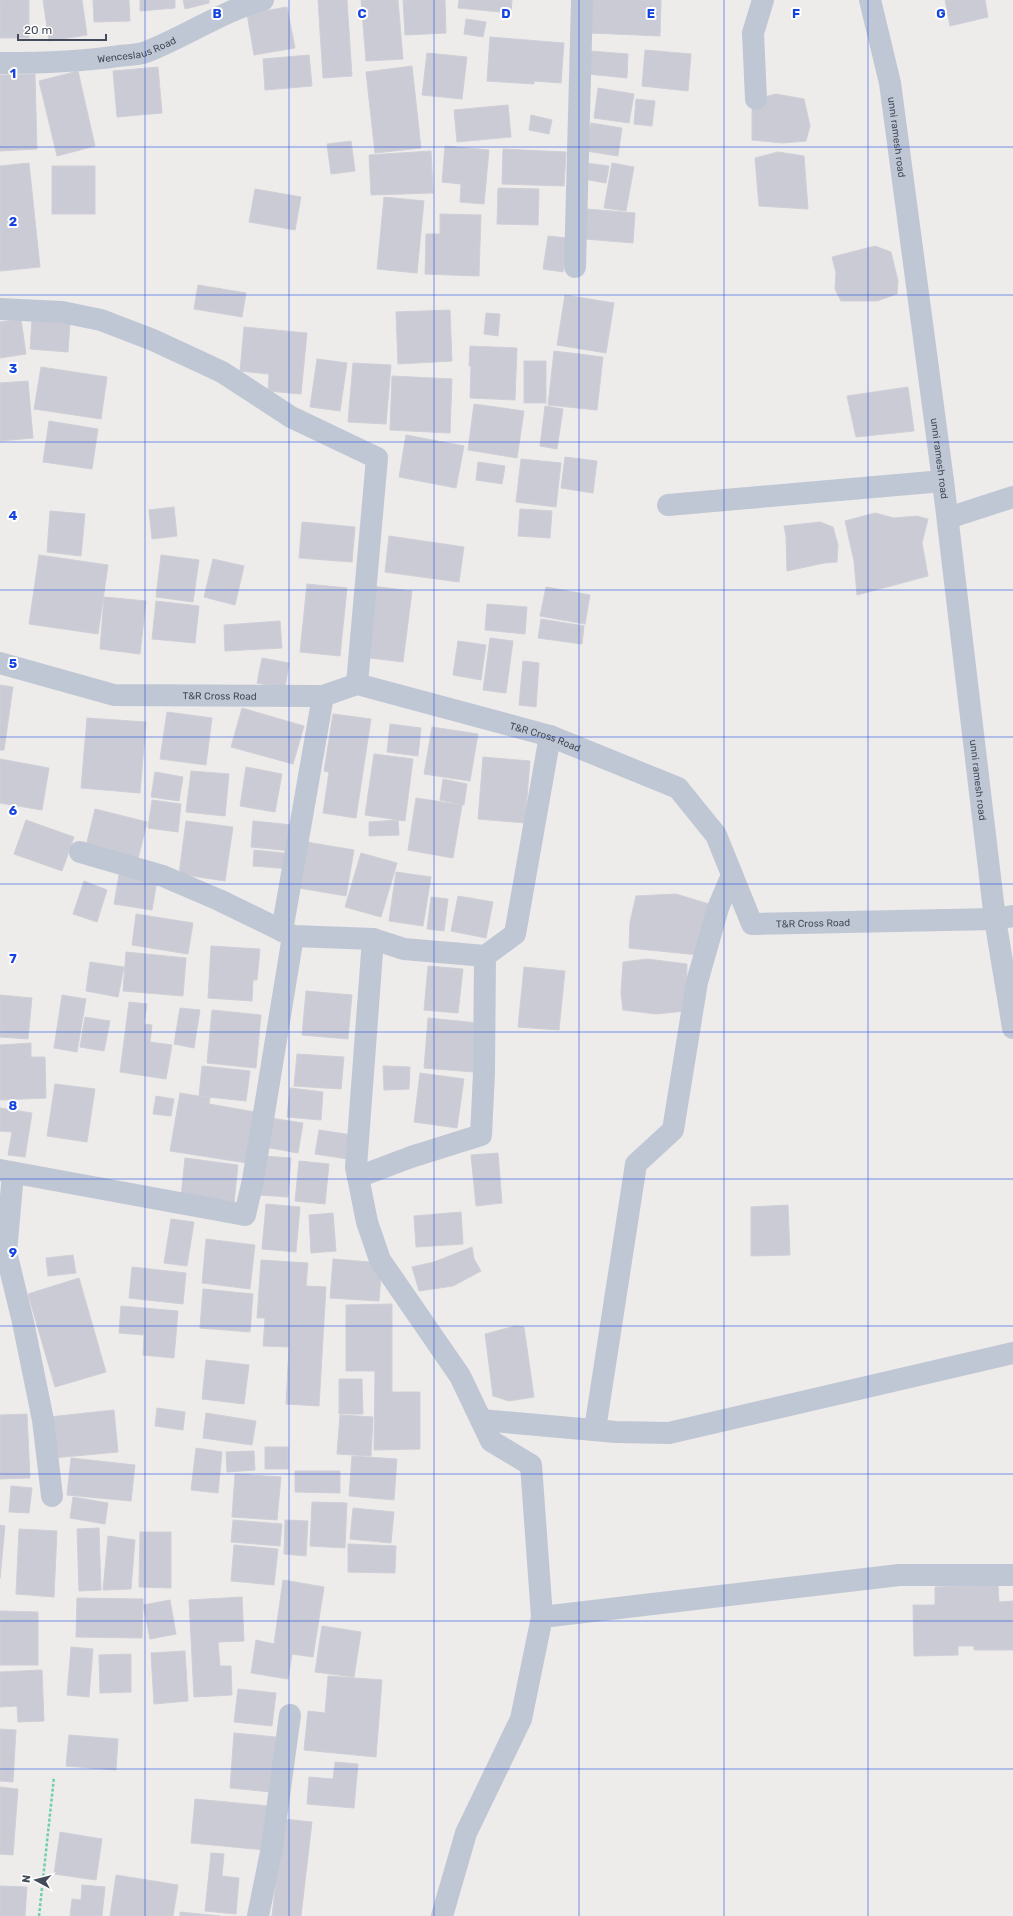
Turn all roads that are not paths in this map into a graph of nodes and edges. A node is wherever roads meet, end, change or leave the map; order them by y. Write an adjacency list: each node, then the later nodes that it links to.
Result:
1 (263, 0): 5 (street, Wenceslaus Road)
2 (582, 0): 7 (street)
3 (763, 0): 6 (street)
4 (870, 0): 9 (street, unni ramesh road)
5 (0, 63)
6 (756, 99)
7 (575, 267)
8 (0, 309): 14 (street)
9 (943, 481): 11 (street); 12 (street, unni ramesh road)
10 (1013, 497): 12 (street)
11 (668, 505)
12 (948, 518): 19 (street, unni ramesh road)
13 (0, 663): 15 (street, T&R Cross Road)
14 (356, 684): 15 (street, T&R Cross Road); 16 (street, T&R Cross Road)
15 (322, 696): 20 (street)
16 (550, 736): 18 (street, T&R Cross Road); 22 (street)
17 (80, 852): 20 (street)
18 (732, 875): 19 (street, T&R Cross Road); 29 (street)
19 (1004, 918): 23 (street, unni ramesh road)
20 (287, 934): 21 (street); 24 (street)
21 (373, 939): 22 (street); 25 (street)
22 (485, 956): 25 (street)
23 (1013, 1028)
24 (7, 1172): 26 (street)
25 (358, 1177): 28 (street)
26 (3, 1252): 30 (street)
27 (1013, 1353): 29 (street)
28 (481, 1420): 29 (street); 32 (street)
29 (595, 1429)
30 (52, 1496)
31 (1013, 1575): 32 (street)
32 (542, 1617): 35 (street)
33 (290, 1716): 34 (street)
34 (258, 1916)
35 (442, 1916)

